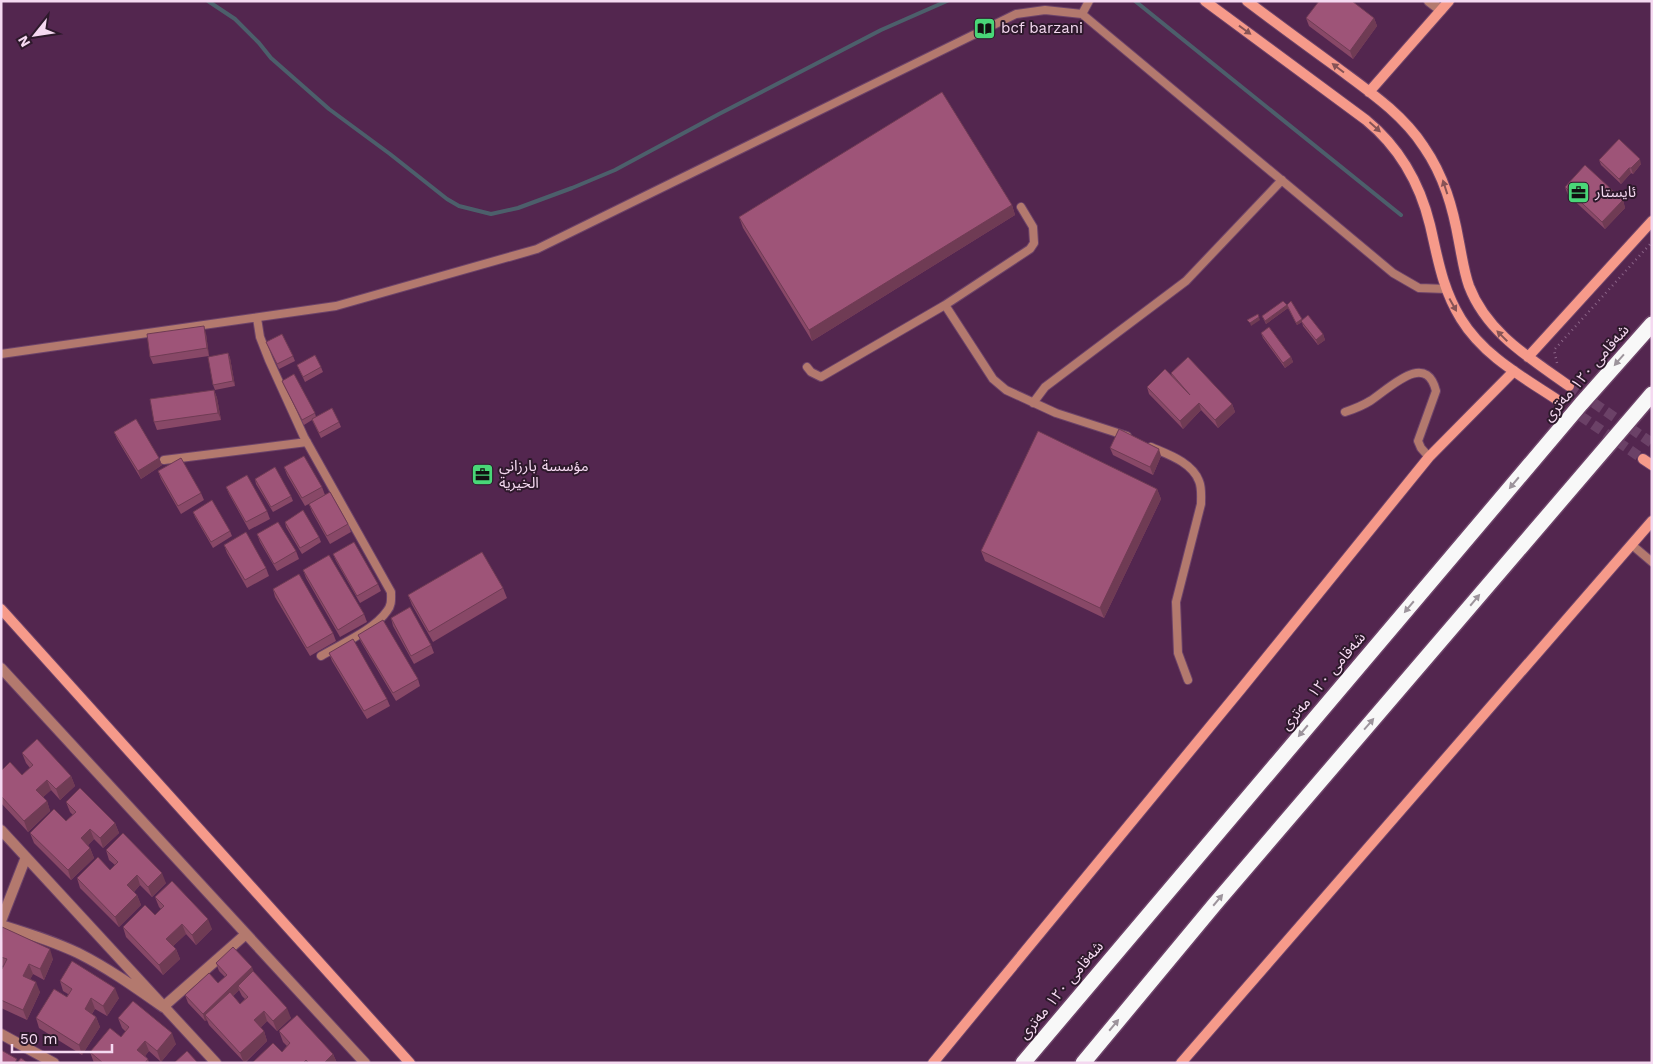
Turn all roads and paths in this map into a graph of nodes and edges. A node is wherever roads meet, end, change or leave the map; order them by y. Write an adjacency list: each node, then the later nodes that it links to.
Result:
1 (1089, 1): 7 (lane)
2 (1205, 1): 13 (street, one-way to 13)
3 (1247, 1): 8 (street, one-way to 3)
4 (1429, 1): 6 (street)
5 (1449, 1): 6 (street)
6 (1441, 10): 8 (street)
7 (1082, 14): 9 (lane); 15 (lane)
8 (1369, 92): 18 (street, one-way to 8)
9 (1282, 180): 13 (lane); 25 (lane)
10 (1021, 207): 14 (lane)
11 (1652, 221): 18 (street)
12 (1652, 242): 20 (path)
13 (1446, 289): 21 (street, one-way to 21)
14 (945, 305): 19 (lane); 25 (lane)
15 (257, 318): 17 (lane); 28 (lane)
16 (1652, 324): 51 (highway, شەقامی ١٢٠ مەتری, one-way to 51)
17 (1, 354)
18 (1528, 357): 22 (street)
19 (807, 367)
20 (1562, 368)
21 (1514, 371): 24 (street); 30 (street)
22 (1568, 386)
23 (1652, 394): 52 (highway, one-way to 23)
24 (1556, 399)
25 (1034, 402): 27 (lane)
26 (1345, 412): 30 (lane)
27 (1135, 440)
28 (307, 442): 31 (lane); 36 (lane)
29 (1143, 443): 38 (lane)
30 (1429, 456): 50 (street)
31 (164, 460)
32 (1652, 522): 33 (street)
33 (1632, 545): 34 (lane); 53 (street)
34 (1652, 562)
35 (1, 608): 49 (street)
36 (321, 656)
37 (1, 668): 43 (street)
38 (1188, 680)
39 (1, 830): 40 (street)
40 (26, 857): 41 (street); 44 (street)
41 (1, 920)
42 (1, 925): 44 (street)
43 (246, 934): 44 (street); 48 (street)
44 (163, 1007): 47 (street)
45 (1, 1034): 46 (street)
46 (54, 1063)
47 (216, 1063)
48 (365, 1063)
49 (410, 1063)
50 (933, 1063)
51 (1023, 1063)
52 (1083, 1063)
53 (1180, 1063)

